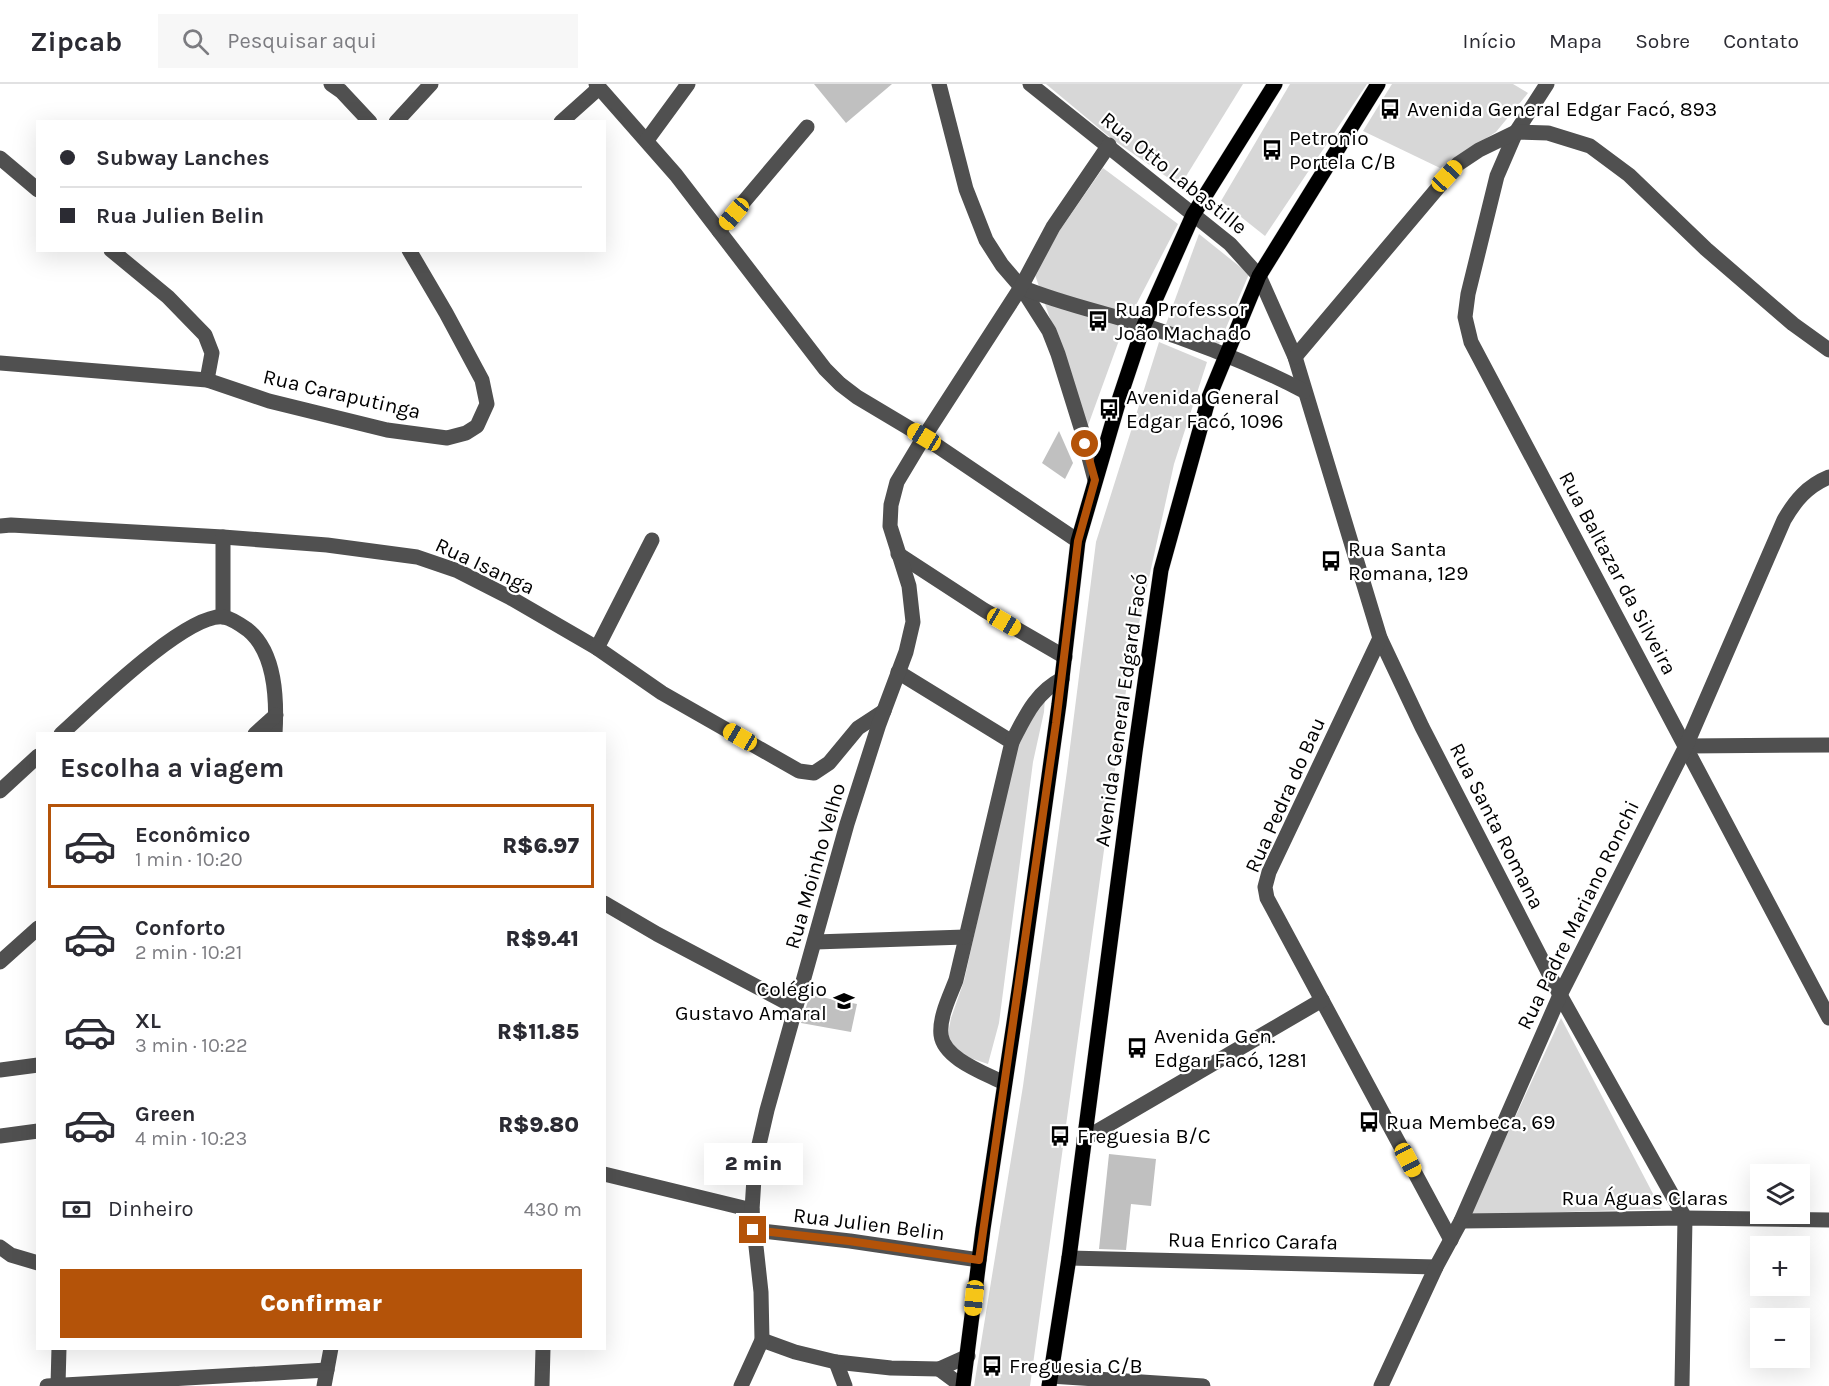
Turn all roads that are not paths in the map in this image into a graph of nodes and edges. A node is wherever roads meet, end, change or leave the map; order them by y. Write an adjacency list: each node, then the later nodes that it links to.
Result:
1 (331, 84): 10 (street)
2 (430, 84): 11 (street)
3 (688, 84): 15 (street)
4 (939, 84): 24 (street)
5 (1030, 84): 16 (street, Rua Otto Labastille)
6 (1275, 84): 19 (main road)
7 (1378, 84): 23 (main road, Avenida General Edgard Facó)
8 (1547, 84): 14 (street, Rua Baltazar da Silveira)
9 (598, 86): 12 (street); 15 (street)
10 (368, 120)
11 (398, 120)
12 (563, 120)
13 (807, 127): 20 (street)
14 (1516, 132): 26 (street); 28 (street); 53 (street, Rua Baltazar da Silveira)
15 (647, 140): 20 (street)
16 (1109, 145): 19 (street, Rua Otto Labastille); 24 (street, Rua Moinho Velho)
17 (0, 158): 18 (street)
18 (36, 188)
19 (1193, 214): 23 (street, Rua Otto Labastille); 25 (main road)
20 (719, 231): 32 (street)
21 (113, 252): 30 (street)
22 (410, 252): 30 (street, Rua Caraputinga)
23 (1259, 276): 27 (main road, Avenida General Edgard Facó); 28 (street, Rua Santa Romana)
24 (1021, 287): 25 (street); 32 (street, Rua Moinho Velho); 34 (street)
25 (1144, 325): 27 (street); 34 (main road)
26 (1829, 351)
27 (1227, 354): 31 (street); 70 (main road, Avenida General Edgard Facó)
28 (1294, 357): 31 (street, Rua Santa Romana)
29 (0, 363): 30 (street, Rua Caraputinga)
30 (207, 380)
31 (1304, 391): 41 (street, Rua Santa Romana)
32 (924, 437): 38 (street); 39 (street, Rua Moinho Velho)
33 (1829, 477): 53 (street, Rua Padre Mariano Ronchi)
34 (1095, 480): 38 (main road)
35 (0, 526): 36 (street, Rua Isanga)
36 (223, 537): 40 (street); 42 (street, Rua Isanga)
37 (652, 540): 42 (street)
38 (1078, 541): 43 (main road)
39 (898, 554): 43 (street); 44 (street, Rua Moinho Velho)
40 (223, 617): 47 (street); 48 (street)
41 (1380, 638): 61 (street, Rua Santa Romana); 62 (street, Rua Pedra do Bau)
42 (597, 648): 46 (street, Rua Isanga)
43 (1065, 657): 45 (main road)
44 (898, 672): 46 (street, Rua Moinho Velho); 51 (street)
45 (1062, 679): 51 (street); 67 (main road)
46 (884, 711): 59 (street, Rua Moinho Velho)
47 (276, 715): 49 (street); 50 (street)
48 (63, 732)
49 (257, 732)
50 (275, 732)
51 (1012, 742): 58 (street)
52 (1829, 745): 53 (street)
53 (1686, 746): 61 (street, Rua Padre Mariano Ronchi); 64 (street, Rua Baltazar da Silveira)
54 (36, 758): 55 (street)
55 (0, 792)
56 (606, 904): 63 (street)
57 (36, 930): 60 (street)
58 (965, 937): 59 (street); 67 (street)
59 (815, 942): 63 (street, Rua Moinho Velho)
60 (0, 962)
61 (1560, 995): 73 (street, Rua Santa Romana); 74 (street, Rua Padre Mariano Ronchi)
62 (1322, 1000): 70 (street); 77 (street)
63 (795, 1007): 72 (street, Rua Moinho Velho)
64 (1829, 1018)
65 (36, 1065): 66 (street)
66 (0, 1070)
67 (1004, 1083): 80 (main road)
68 (36, 1131): 69 (street)
69 (0, 1136)
70 (1084, 1138): 79 (main road, Avenida General Edgard Facó)
71 (606, 1174): 72 (street)
72 (752, 1210): 76 (street, Rua Moinho Velho)
73 (1685, 1218): 74 (street, Rua Águas Claras); 75 (street, Rua Águas Claras); 101 (street)
74 (1461, 1221): 77 (street, Rua Padre Mariano Ronchi)
75 (1829, 1221)
76 (753, 1230): 80 (street, Rua Julien Belin); 83 (street, Rua Moinho Velho)
77 (1450, 1240): 82 (street, Rua Padre Mariano Ronchi)
78 (0, 1247): 81 (street)
79 (1069, 1258): 82 (street, Rua Enrico Carafa); 91 (main road, Avenida General Edgard Facó)
80 (979, 1260): 87 (main road)
81 (36, 1262)
82 (1436, 1267): 100 (street, Rua Padre Mariano Ronchi)
83 (762, 1340): 88 (street); 96 (street, Rua Moinho Velho)
84 (59, 1350): 92 (street)
85 (331, 1350): 90 (street)
86 (543, 1350): 95 (street)
87 (968, 1356): 89 (street); 98 (main road)
88 (836, 1362): 89 (street); 97 (street)
89 (939, 1369): 98 (street)
90 (327, 1370): 92 (street); 94 (street)
91 (1049, 1381): 93 (street)
92 (52, 1385)
93 (1172, 1385): 99 (street)
94 (324, 1386)
95 (542, 1386)
96 (741, 1386)
97 (845, 1386)
98 (963, 1386)
99 (1203, 1386)
100 (1381, 1386)
101 (1682, 1386)

